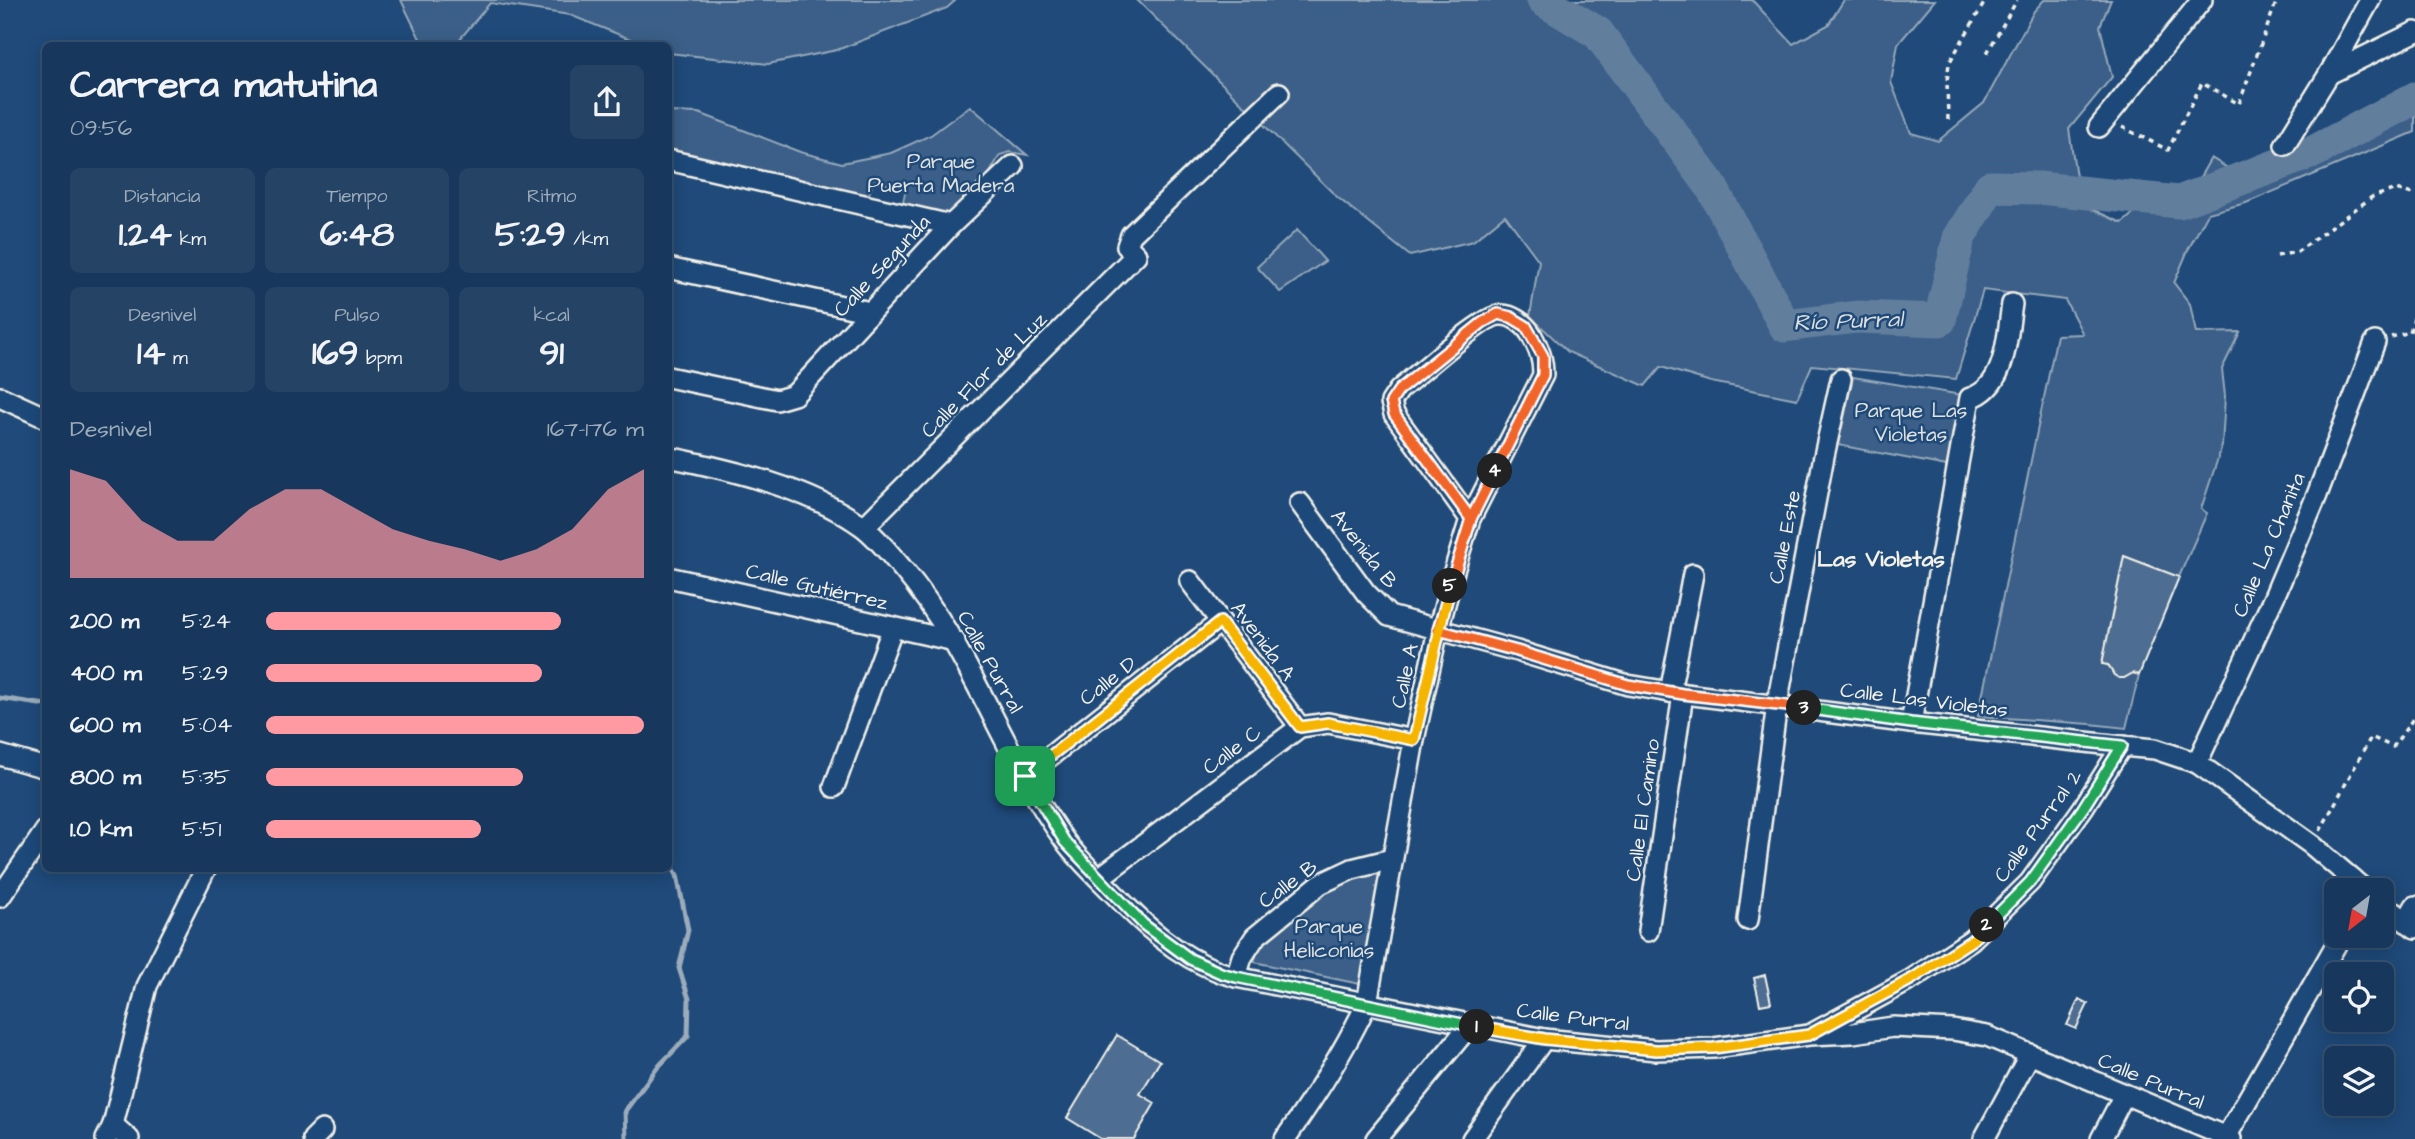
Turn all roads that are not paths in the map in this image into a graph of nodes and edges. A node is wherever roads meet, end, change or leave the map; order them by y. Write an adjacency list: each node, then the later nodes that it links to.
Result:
1 (2202, 0): 6 (street)
2 (2370, 0): 4 (street)
3 (2415, 32): 4 (street)
4 (2329, 74): 7 (street)
5 (1279, 93): 22 (street, Calle Flor de Luz)
6 (2102, 122)
7 (2285, 145)
8 (672, 161): 10 (street)
9 (1013, 166): 10 (street, Calle Segunda)
10 (951, 225): 13 (street, Calle Segunda)
11 (672, 269): 13 (street)
12 (2012, 304): 33 (street)
13 (870, 312): 15 (street, Calle Segunda)
14 (2375, 342): 38 (street, Calle La Chanita)
15 (672, 378)
16 (1841, 379): 32 (street, Calle Este)
17 (0, 397): 18 (street)
18 (42, 416)
19 (672, 458): 22 (street, Calle Purral)
20 (1300, 503): 28 (street, Avenida B)
21 (1471, 519): 21 (street, Calle A); 28 (street, Calle A)
22 (864, 527): 29 (street, Calle Purral)
23 (1693, 574): 31 (street, Calle El Camino)
24 (672, 578): 27 (street, Calle Gutiérrez)
25 (1190, 582): 26 (street, Avenida A)
26 (1220, 622): 34 (street, Avenida A); 40 (street, Calle D)
27 (892, 627): 29 (street, Calle Gutiérrez); 41 (street)
28 (1438, 630): 30 (street, Avenida B); 35 (street, Calle A)
29 (955, 641): 40 (street, Calle Purral)
30 (1517, 651): 31 (street, Calle Las Violetas)
31 (1677, 693): 32 (street, Calle Las Violetas); 51 (street, Calle El Camino)
32 (1777, 704): 33 (street, Calle Las Violetas); 50 (street, Calle Este)
33 (1911, 723): 36 (street, Calle Las Violetas)
34 (1300, 727): 35 (street); 45 (street, Calle C)
35 (1414, 740): 43 (street, Calle A)
36 (2122, 746): 38 (street); 56 (street, Calle Purral 2)
37 (0, 755): 39 (street)
38 (2197, 763): 46 (street)
39 (42, 767)
40 (1025, 776): 45 (street, Calle Purral)
41 (834, 787)
42 (42, 836): 47 (street)
43 (1392, 859): 53 (street, Calle B); 54 (street, Calle A)
44 (204, 872): 60 (street)
45 (1099, 878): 53 (street, Calle Purral)
46 (2351, 878)
47 (0, 897)
48 (2394, 909): 49 (street)
49 (2412, 919)
50 (1748, 920)
51 (1648, 932)
52 (2334, 948): 61 (street)
53 (1236, 977): 54 (street, Calle Purral)
54 (1367, 1003): 55 (street, Calle Purral); 63 (street, Calle A)
55 (1470, 1025): 57 (street, Calle Purral); 64 (street)
56 (1809, 1035): 57 (street, Calle Purral); 58 (street, Calle Purral)
57 (1545, 1039): 65 (street)
58 (2030, 1054): 59 (street, Calle Purral); 66 (street)
59 (2124, 1095): 61 (street, Calle Purral); 67 (street)
60 (109, 1132): 62 (street)
61 (2227, 1138)
62 (129, 1139)
63 (1285, 1139)
64 (1376, 1139)
65 (1472, 1139)
66 (1984, 1139)
67 (2101, 1139)

